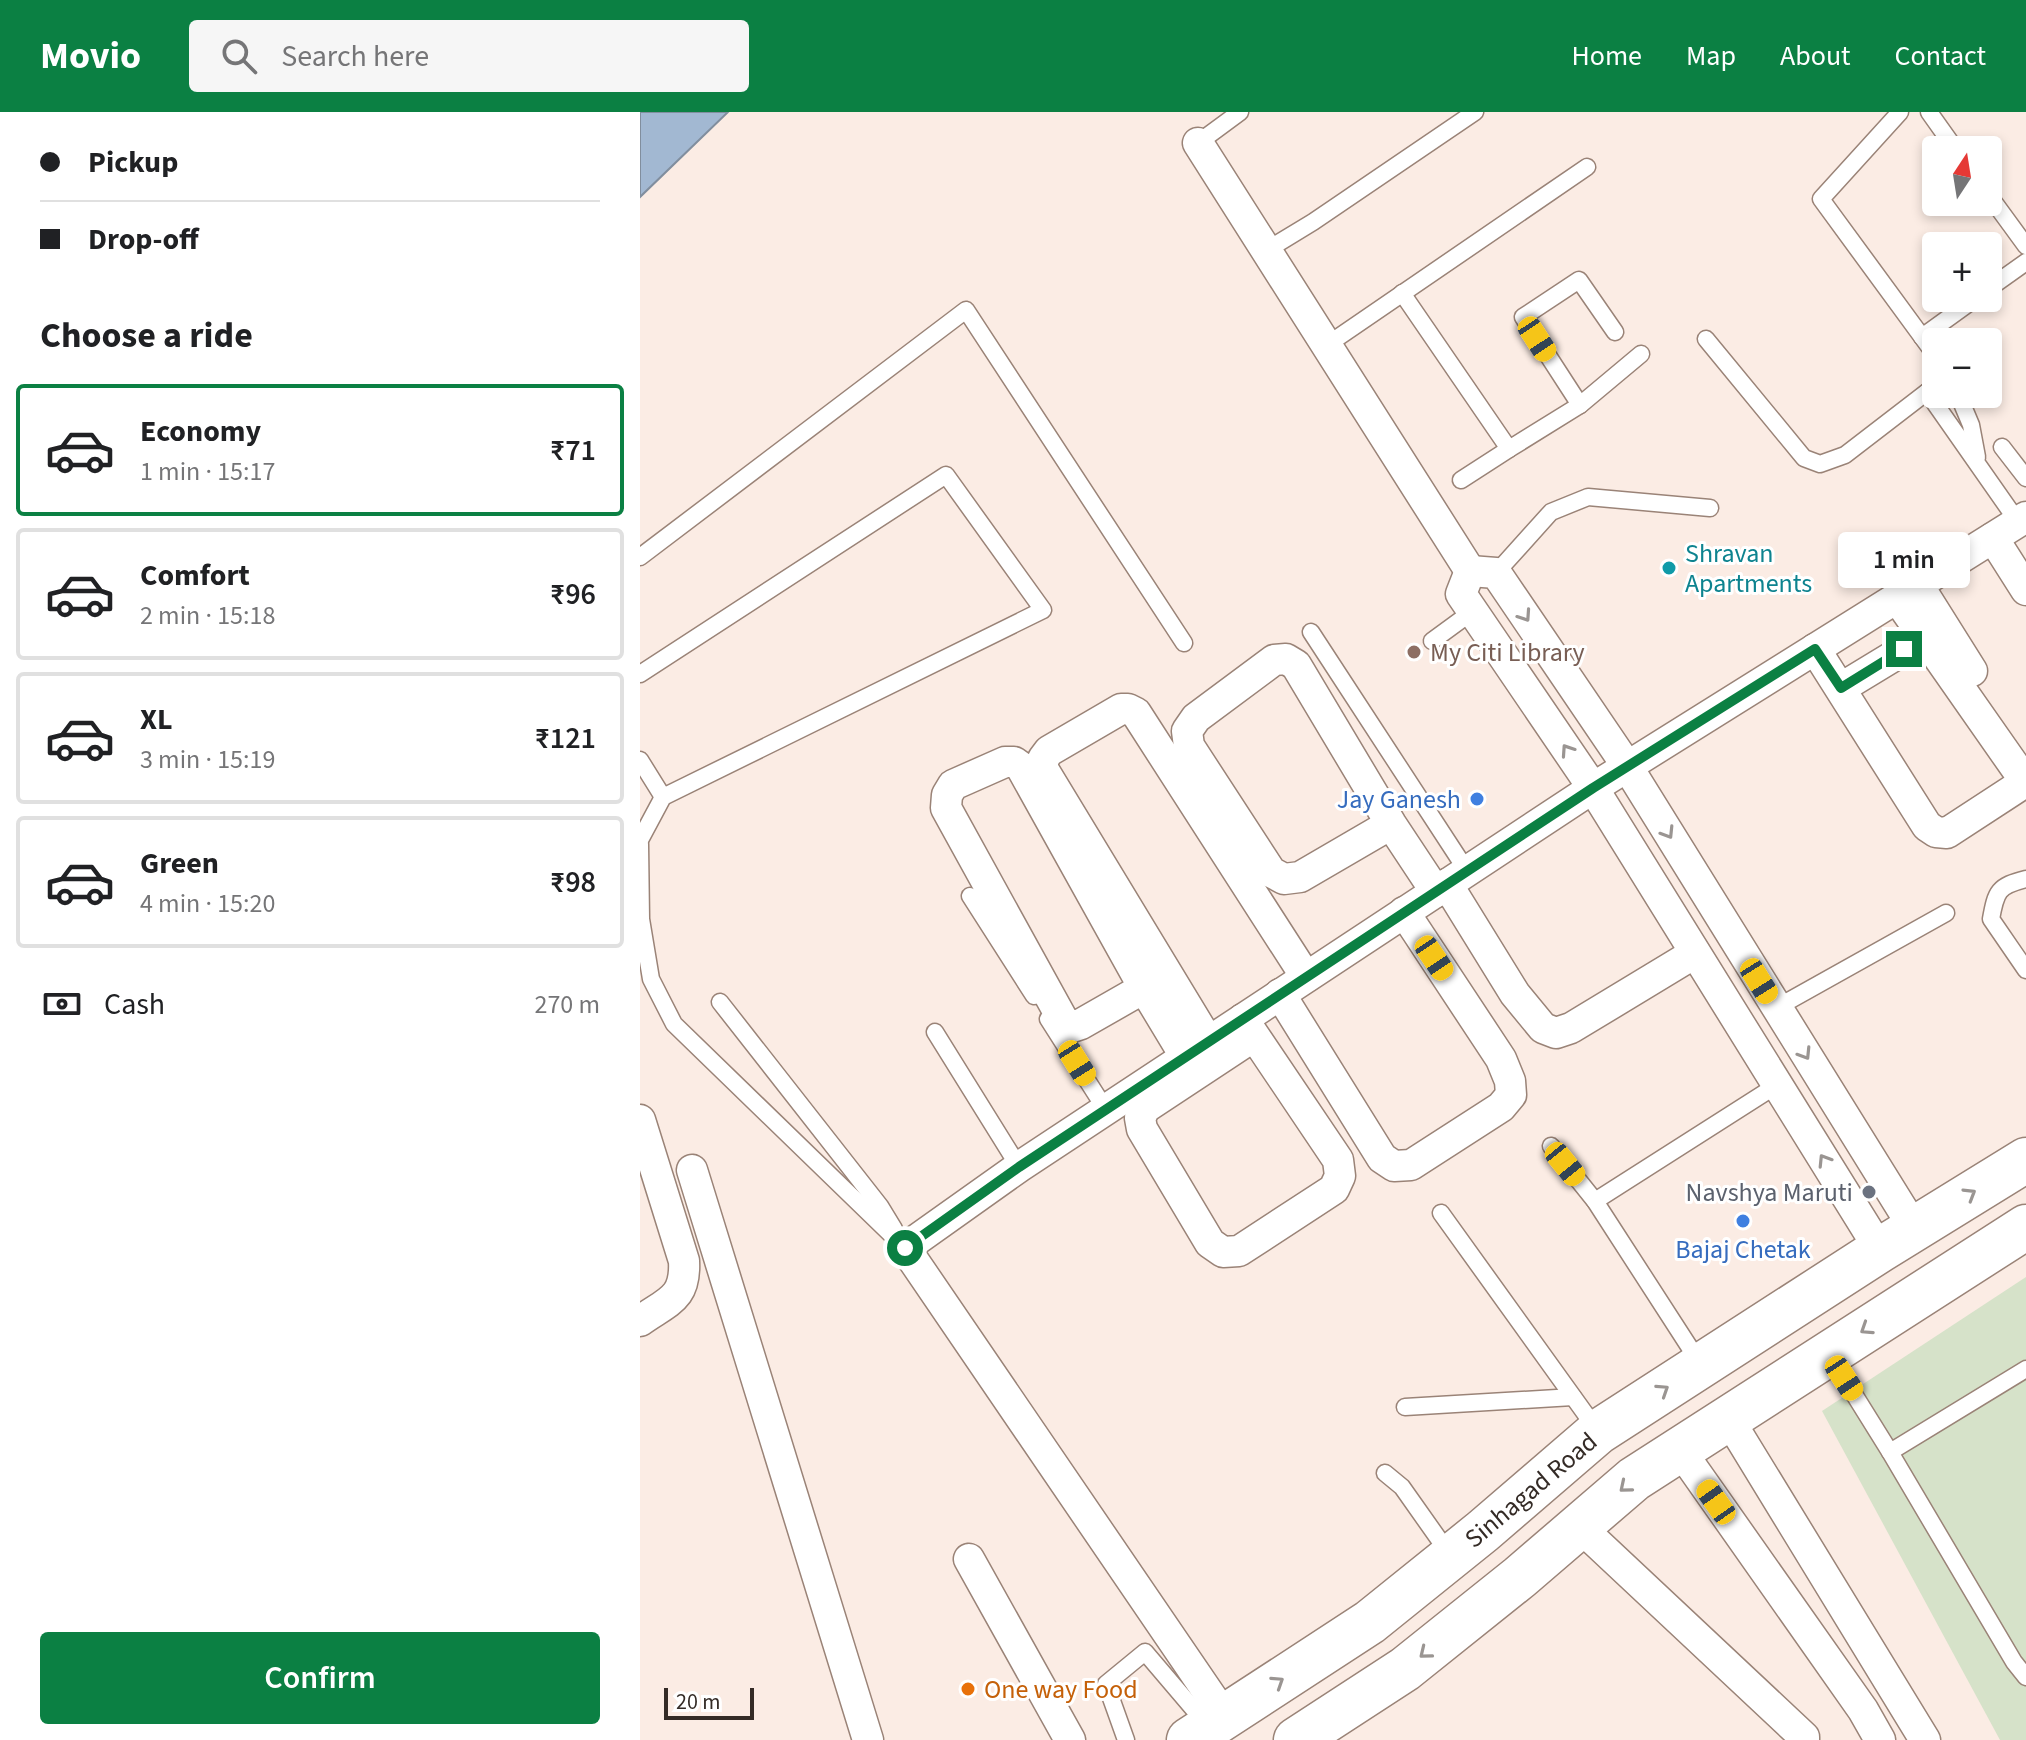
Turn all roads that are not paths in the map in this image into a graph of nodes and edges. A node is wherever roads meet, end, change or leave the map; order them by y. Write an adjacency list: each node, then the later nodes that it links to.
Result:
1 (1240, 112): 6 (lane)
2 (1475, 112): 10 (lane)
3 (1900, 112): 17 (lane)
4 (1929, 112): 5 (lane)
5 (1946, 136)
6 (1198, 143): 10 (street)
7 (1587, 167): 13 (lane)
8 (2002, 213): 9 (lane)
9 (2026, 246)
10 (1267, 250): 19 (street)
11 (2026, 262): 12 (lane)
12 (2002, 279)
13 (1402, 293): 19 (lane); 26 (lane)
14 (1957, 312): 15 (lane)
15 (1934, 328)
16 (1615, 332): 22 (lane)
17 (1922, 337)
18 (1706, 339): 21 (lane)
19 (1327, 345): 34 (street)
20 (1641, 354): 22 (lane)
21 (1922, 397)
22 (1580, 405): 26 (lane)
23 (1944, 408): 27 (lane)
24 (1964, 408): 27 (lane)
25 (2002, 447): 28 (lane)
26 (1509, 449): 29 (lane)
27 (1978, 463): 31 (lane)
28 (2026, 478)
29 (1461, 480)
30 (1710, 508): 34 (lane)
31 (2010, 528): 33 (street); 35 (street); 36 (street)
32 (640, 557): 41 (lane)
33 (2026, 569)
34 (1483, 572): 37 (street); 47 (street, one-way to 47)
35 (2026, 590)
36 (1907, 592): 39 (street); 42 (street); 45 (street)
37 (1473, 611): 40 (lane); 48 (street, one-way to 37)
38 (1311, 632): 53 (lane)
39 (1925, 637): 44 (street); 44 (street)
40 (1432, 641)
41 (1184, 643)
42 (1815, 649): 44 (street); 47 (street)
43 (640, 674): 49 (lane)
44 (1841, 688)
45 (2020, 749)
46 (640, 760): 49 (lane)
47 (1627, 766): 48 (street); 63 (street, one-way to 63)
48 (1593, 788): 53 (street); 57 (street)
49 (663, 797): 51 (lane)
50 (1391, 824): 50 (street); 53 (street)
51 (640, 842): 78 (lane)
52 (2026, 879): 58 (lane)
53 (1450, 882): 55 (street); 57 (street)
54 (970, 896): 68 (lane)
55 (1404, 912): 59 (street); 61 (street)
56 (1946, 913): 63 (lane)
57 (1695, 953): 67 (street)
58 (2026, 970)
59 (1306, 977): 61 (street); 66 (street)
60 (1144, 988): 60 (street); 66 (street)
61 (1280, 994): 64 (street)
62 (720, 1002): 78 (lane)
63 (1776, 1008): 77 (street, one-way to 77)
64 (1249, 1028): 64 (street); 66 (street)
65 (935, 1032): 72 (lane)
66 (1197, 1049): 68 (street)
67 (1777, 1085): 74 (lane); 77 (street, one-way to 67)
68 (1106, 1110): 72 (street)
69 (640, 1120): 80 (street)
70 (1551, 1146): 74 (lane)
71 (2026, 1160): 77 (main road, Sinhagad Road, one-way to 71)
72 (1019, 1167): 78 (street)
73 (692, 1170): 96 (street)
74 (1595, 1201): 82 (lane)
75 (1441, 1213): 84 (lane)
76 (2026, 1227): 79 (main road)
77 (1897, 1239): 79 (main road); 82 (main road, Sinhagad Road)
78 (905, 1248): 95 (street)
79 (1928, 1289): 81 (main road, one-way to 81)
80 (640, 1321)
81 (1828, 1353): 86 (main road); 89 (lane)
82 (1701, 1366): 87 (main road, Sinhagad Road, one-way to 82)
83 (2026, 1369): 89 (lane)
84 (1573, 1397): 85 (lane); 87 (lane)
85 (1405, 1407)
86 (1728, 1418): 88 (main road); 102 (street)
87 (1598, 1432): 92 (main road, Sinhagad Road)
88 (1680, 1450): 91 (main road, one-way to 91); 101 (street)
89 (1890, 1452): 94 (lane)
90 (1385, 1473): 92 (lane)
91 (1579, 1526): 99 (main road, one-way to 99); 100 (street)
92 (1451, 1557): 95 (main road, Sinhagad Road, one-way to 92)
93 (969, 1559): 97 (street)
94 (2026, 1677)
95 (1208, 1728): 98 (lane)
96 (868, 1740)
97 (1070, 1740)
98 (1126, 1740)
99 (1296, 1740)
100 (1804, 1740)
101 (1880, 1740)
102 (1925, 1740)

